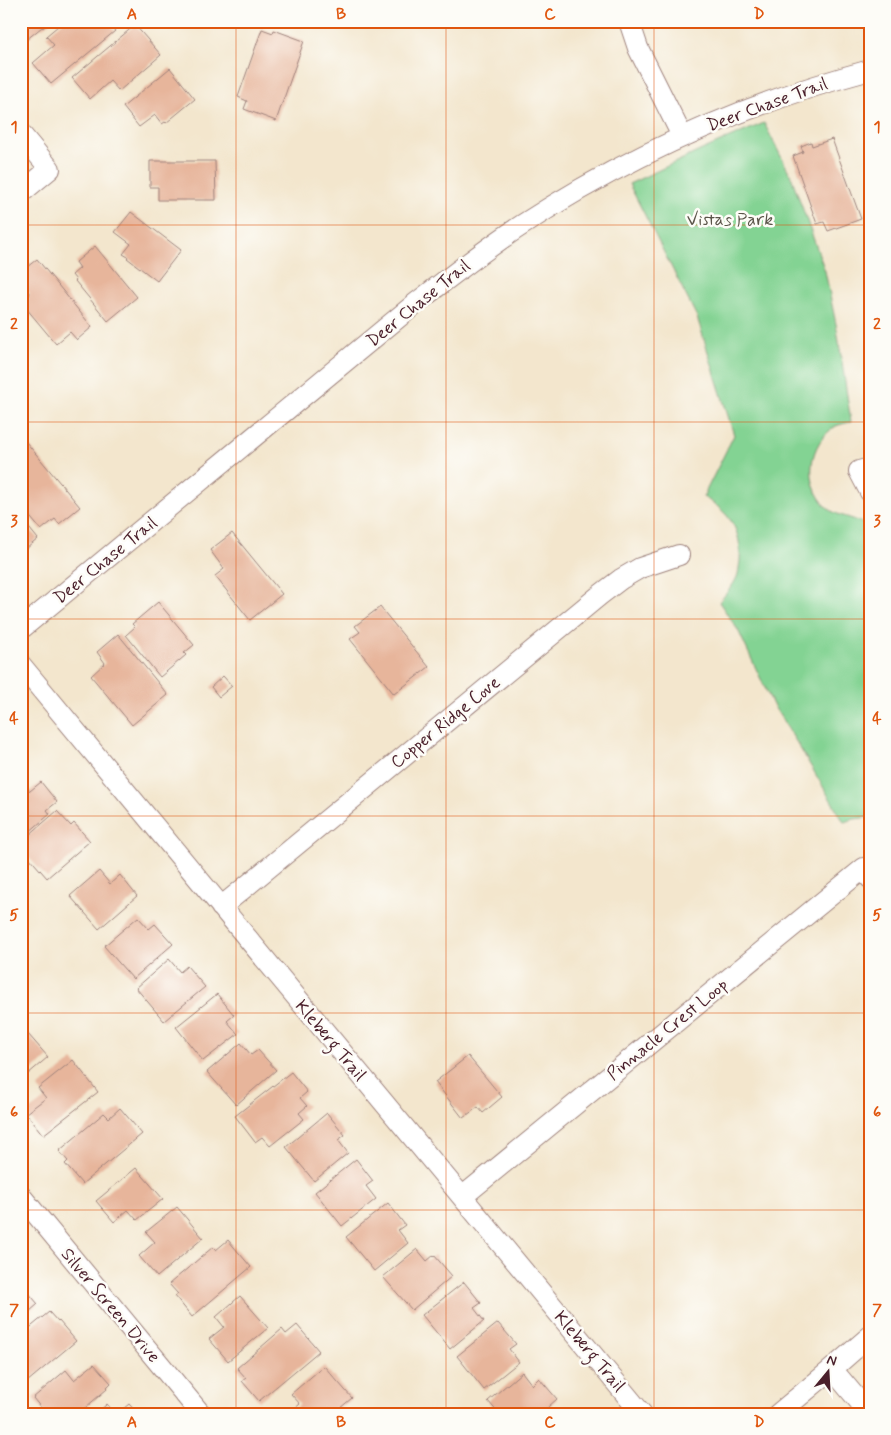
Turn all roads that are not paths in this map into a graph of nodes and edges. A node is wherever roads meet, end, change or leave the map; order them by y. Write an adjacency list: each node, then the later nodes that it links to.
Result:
1 (629, 21): 4 (street)
2 (870, 70): 4 (street, Deer Chase Trail)
3 (21, 134): 5 (street)
4 (682, 136): 9 (street, Deer Chase Trail)
5 (21, 193)
6 (870, 468): 7 (street)
7 (870, 492)
8 (679, 555): 12 (street, Copper Ridge Cove)
9 (21, 629)
10 (21, 665): 12 (street, Kleberg Trail)
11 (870, 878): 14 (street, Pinnacle Crest Loop)
12 (221, 907): 14 (street, Kleberg Trail)
13 (21, 1196): 17 (street, Silver Screen Drive)
14 (462, 1197): 18 (street, Kleberg Trail)
15 (870, 1336): 16 (street)
16 (832, 1369): 19 (street); 20 (street)
17 (201, 1414)
18 (642, 1414)
19 (778, 1414)
20 (870, 1414)

